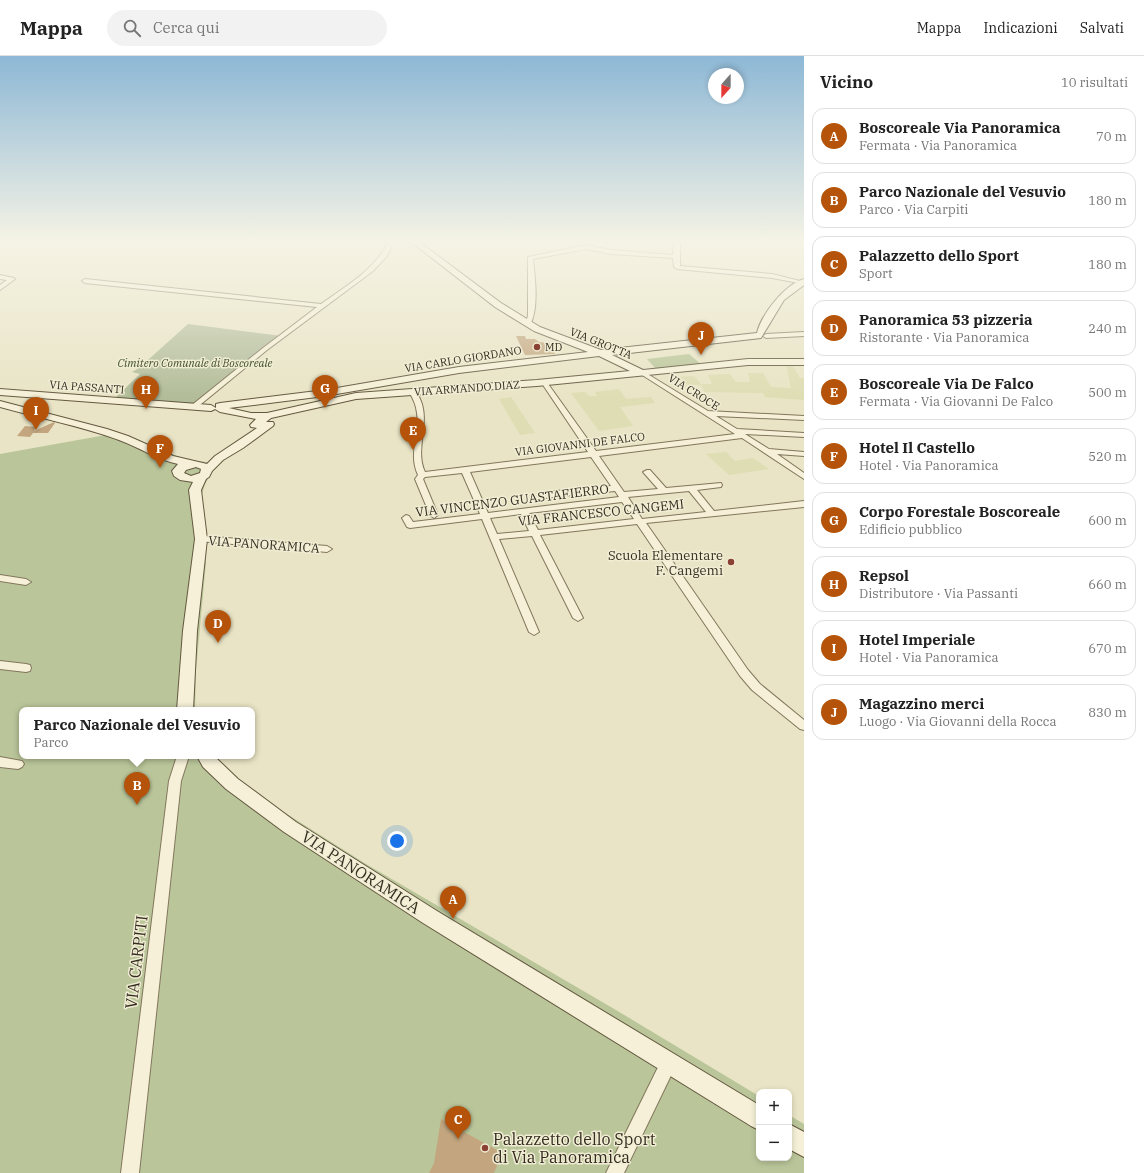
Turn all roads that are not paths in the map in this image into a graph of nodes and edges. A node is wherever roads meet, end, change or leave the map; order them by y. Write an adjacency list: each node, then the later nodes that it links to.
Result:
1 (205, 293): 6 (street)
2 (340, 293): 6 (street)
3 (482, 293): 7 (street, VIA GROTTA)
4 (532, 293): 7 (street)
5 (788, 293): 9 (street)
6 (323, 306): 16 (street)
7 (528, 324): 10 (street, VIA GROTTA)
8 (804, 334): 9 (street)
9 (762, 335): 10 (street, VIA CARLO GIORDANO)
10 (599, 353): 12 (street, VIA GROTTA); 17 (street, VIA CARLO GIORDANO)
11 (804, 362): 12 (street, VIA ARMANDO DIAZ)
12 (641, 372): 13 (street, VIA ARMANDO DIAZ); 18 (street, VIA CROCE)
13 (544, 382): 14 (street, VIA ARMANDO DIAZ); 25 (street)
14 (413, 392): 20 (street, VIA ARMANDO DIAZ); 34 (street)
15 (2, 398): 16 (street, VIA PASSANTI); 28 (street)
16 (196, 407): 17 (street, VIA PASSANTI)
17 (217, 408): 21 (street, VIA PASSANTI)
18 (707, 413): 19 (street); 22 (street, VIA CROCE)
19 (804, 418)
20 (269, 419): 21 (street, VIA ARMANDO DIAZ); 21 (street, VIA PASSANTI)
21 (253, 425): 27 (street, VIA ARMANDO DIAZ)
22 (739, 433): 23 (street, VIA CROCE); 24 (street, VIA CROCE); 25 (street, VIA GIOVANNI DE FALCO)
23 (804, 435)
24 (767, 451): 26 (street); 35 (street, VIA CROCE)
25 (594, 453): 30 (street, VIA GIOVANNI DE FALCO); 40 (street)
26 (804, 454)
27 (219, 458): 29 (street); 32 (street)
28 (169, 459): 29 (street); 33 (street)
29 (194, 464): 32 (street); 33 (street)
30 (465, 469): 34 (street, VIA GIOVANNI DE FALCO); 46 (street)
31 (647, 472): 39 (street)
32 (204, 473): 33 (street); 38 (street)
33 (180, 475): 38 (street)
34 (422, 475): 45 (street)
35 (804, 477)
36 (718, 486): 37 (street)
37 (692, 489): 39 (street); 44 (street, VIA FRANCESCO CANGEMI)
38 (195, 490): 51 (street, VIA PANORAMICA)
39 (664, 491): 40 (street)
40 (622, 494): 41 (street); 43 (street, VIA VINCENZO GUASTAFIERRO); 48 (street)
41 (544, 495)
42 (804, 504): 44 (street, VIA FRANCESCO CANGEMI)
43 (524, 511): 46 (street, VIA VINCENZO GUASTAFIERRO); 49 (street)
44 (712, 514): 48 (street, VIA FRANCESCO CANGEMI)
45 (434, 515)
46 (485, 516): 47 (street, VIA VINCENZO GUASTAFIERRO); 50 (street)
47 (406, 518)
48 (640, 521): 49 (street, VIA FRANCESCO CANGEMI); 60 (street)
49 (535, 532): 50 (street, VIA FRANCESCO CANGEMI); 55 (street)
50 (494, 537): 56 (street)
51 (201, 539): 52 (street, VIA PANORAMICA); 59 (street, VIA PANORAMICA)
52 (327, 549)
53 (0, 578): 54 (street)
54 (26, 582)
55 (578, 618)
56 (534, 632)
57 (0, 665): 58 (street)
58 (26, 668)
59 (185, 707)
60 (804, 726)
61 (182, 759): 69 (street, VIA CARPITI)
62 (206, 759): 65 (street, VIA PANORAMICA)
63 (0, 762): 64 (street)
64 (18, 764)
65 (669, 1063): 66 (street, VIA PANORAMICA); 70 (street)
66 (756, 1116)
67 (792, 1138): 68 (street)
68 (804, 1145)
69 (130, 1173)
70 (615, 1173)

